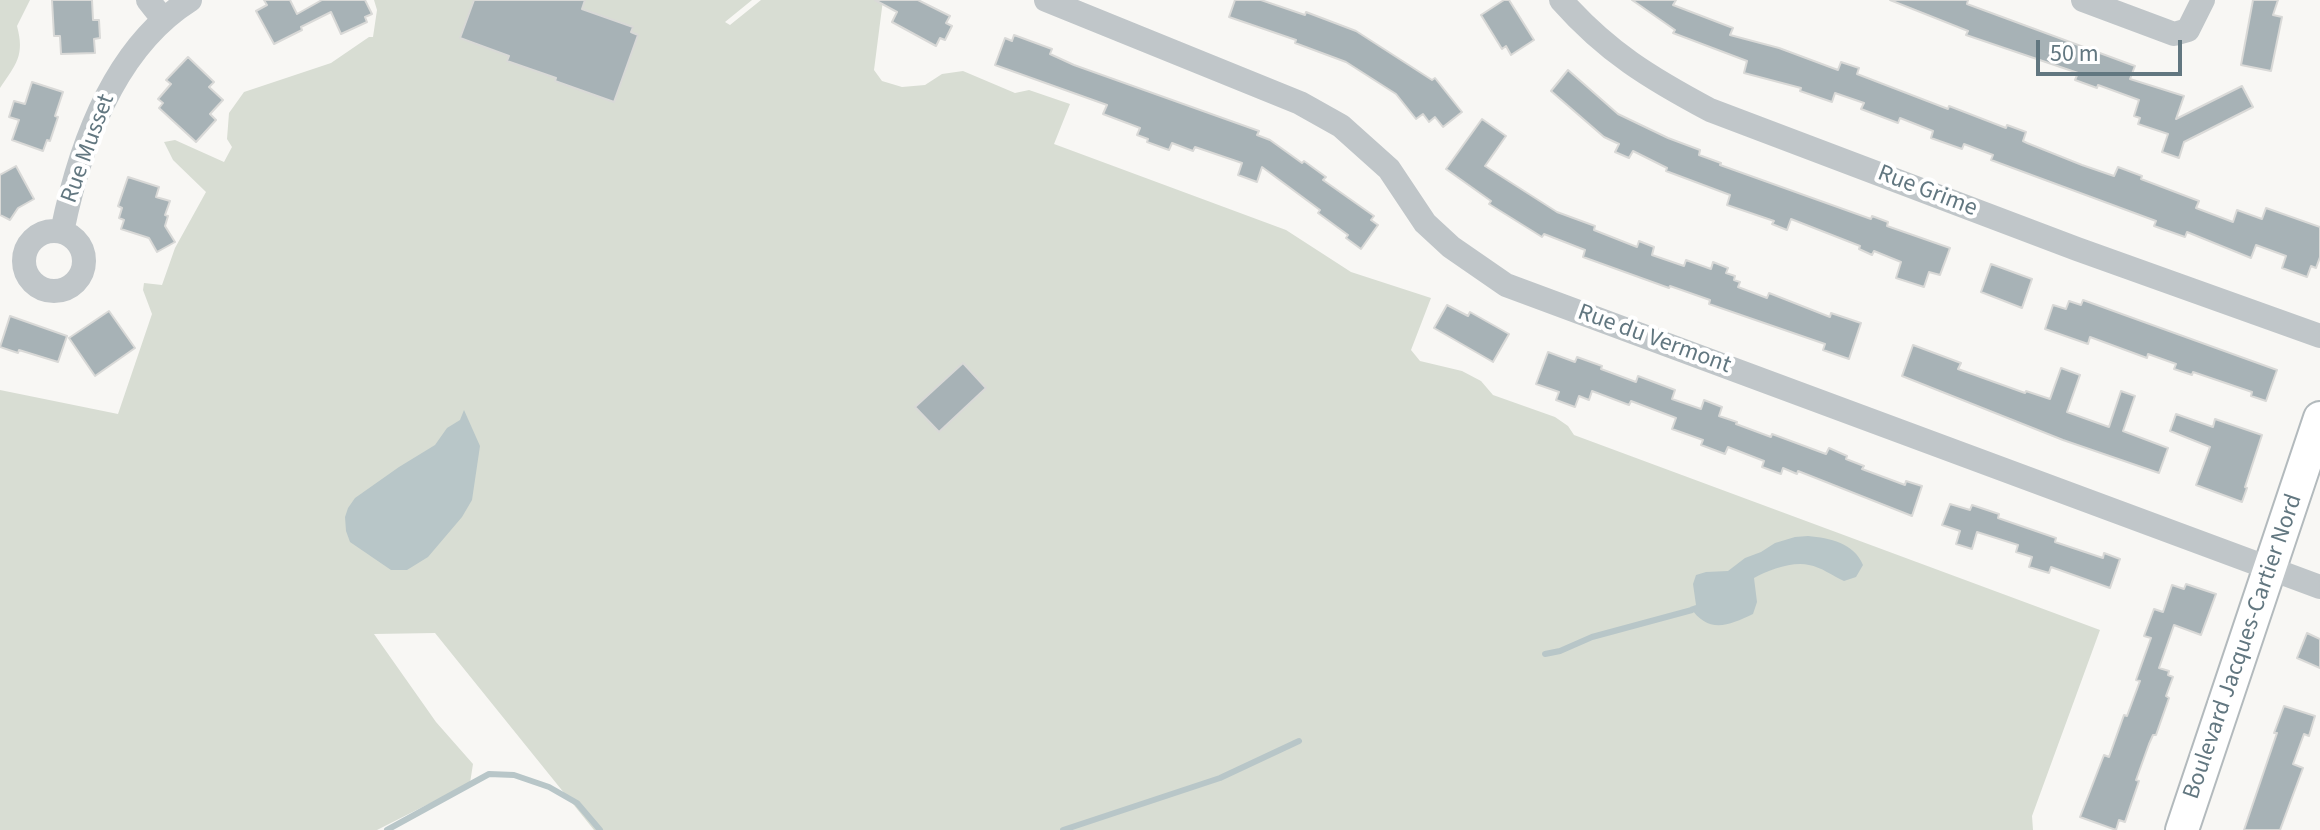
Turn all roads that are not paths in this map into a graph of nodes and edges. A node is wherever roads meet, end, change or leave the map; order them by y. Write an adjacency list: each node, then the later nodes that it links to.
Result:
1 (190, 0): 6 (street, Rue Musset)
2 (1046, 0): 10 (street, Rue du Vermont)
3 (1561, 0): 8 (street, Rue Grime)
4 (2083, 0): 5 (street)
5 (2203, 0)
6 (156, 10): 7 (street, Rue Musset)
7 (62, 232)
8 (2320, 336)
9 (2320, 418): 10 (street, Boulevard Jacques-Cartier Nord)
10 (2270, 569): 11 (street, Rue du Vermont); 12 (street, Boulevard Jacques-Cartier Nord)
11 (2320, 587)
12 (2182, 830)

